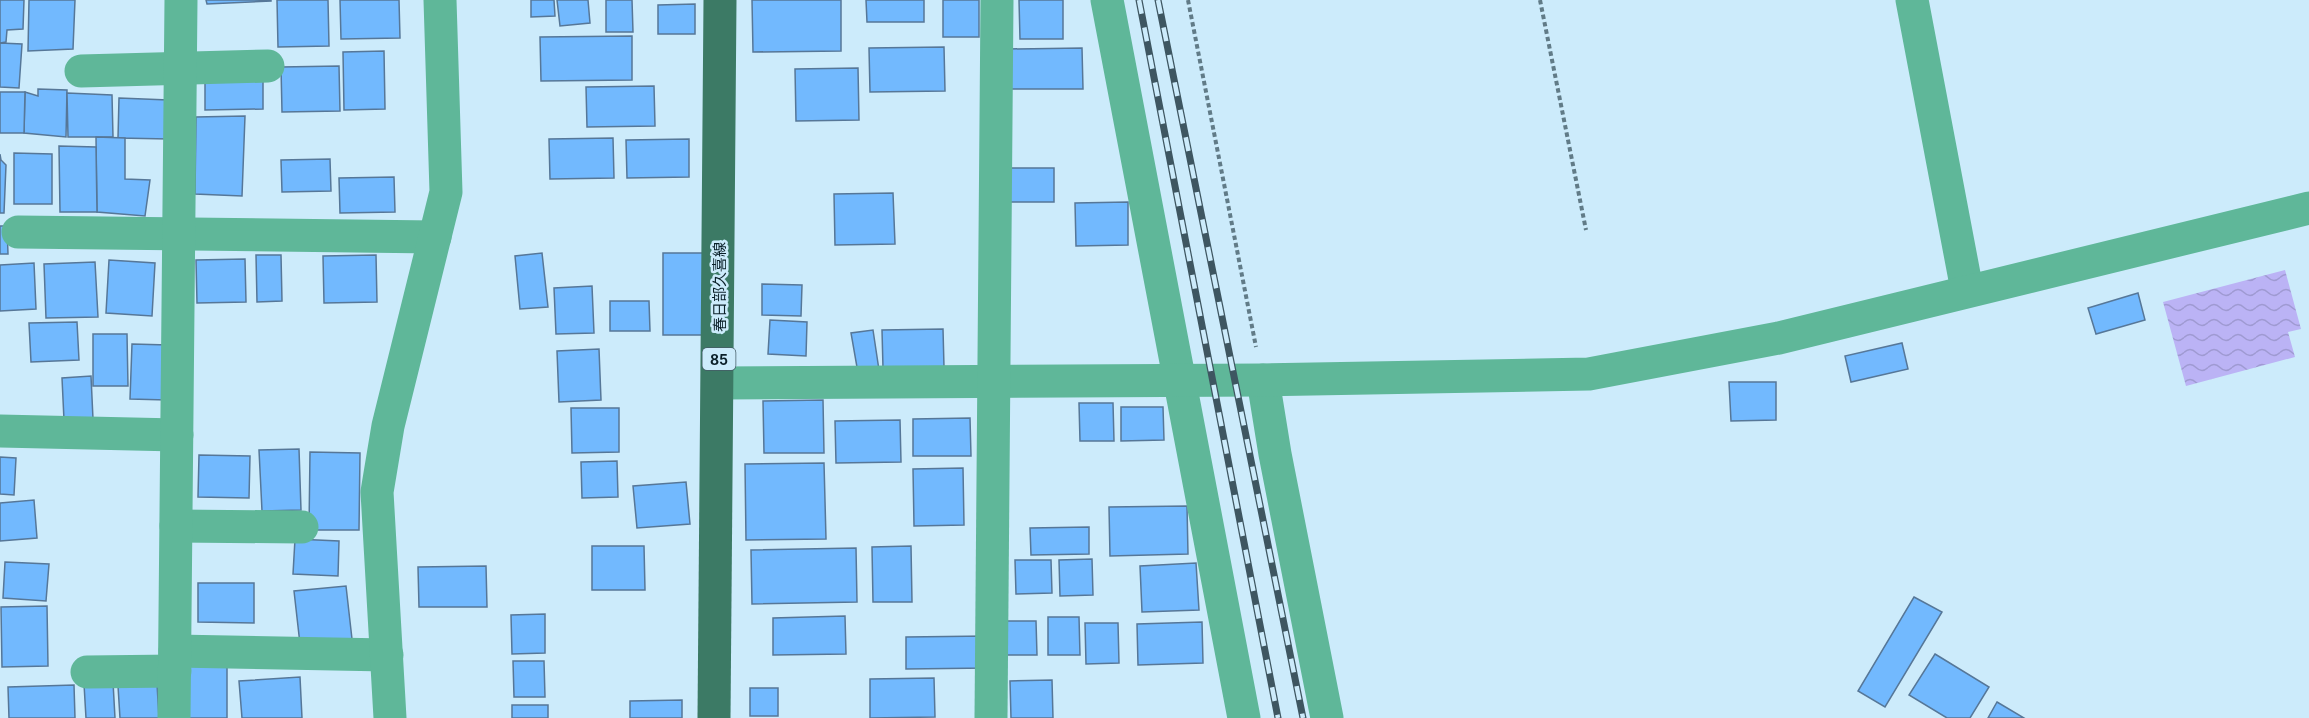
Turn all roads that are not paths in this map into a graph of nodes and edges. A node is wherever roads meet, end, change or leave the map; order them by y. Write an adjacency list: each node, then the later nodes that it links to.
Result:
1 (181, 0): 8 (street)
2 (440, 0): 13 (street)
3 (720, 0): 17 (main road, 春日部久喜線 / 85)
4 (997, 0): 18 (street)
5 (1107, 0): 15 (street)
6 (1911, 0): 14 (street)
7 (268, 66): 8 (street)
8 (180, 69): 9 (street); 12 (street)
9 (81, 71)
10 (2309, 208): 14 (street)
11 (18, 232): 12 (street)
12 (179, 234): 13 (street); 20 (street)
13 (435, 237): 23 (street)
14 (1967, 290): 16 (street)
15 (1178, 379): 16 (street); 18 (street); 30 (street)
16 (1263, 380): 31 (street)
17 (719, 383): 18 (street); 28 (main road, 春日部久喜線 / 85)
18 (994, 383): 29 (street)
19 (0, 431): 20 (street)
20 (177, 435): 21 (street)
21 (176, 526): 22 (street); 24 (street)
22 (302, 527)
23 (387, 655): 24 (street); 27 (street)
24 (175, 661): 25 (street); 26 (street)
25 (87, 672)
26 (174, 718)
27 (390, 718)
28 (714, 718)
29 (991, 718)
30 (1244, 718)
31 (1327, 718)

